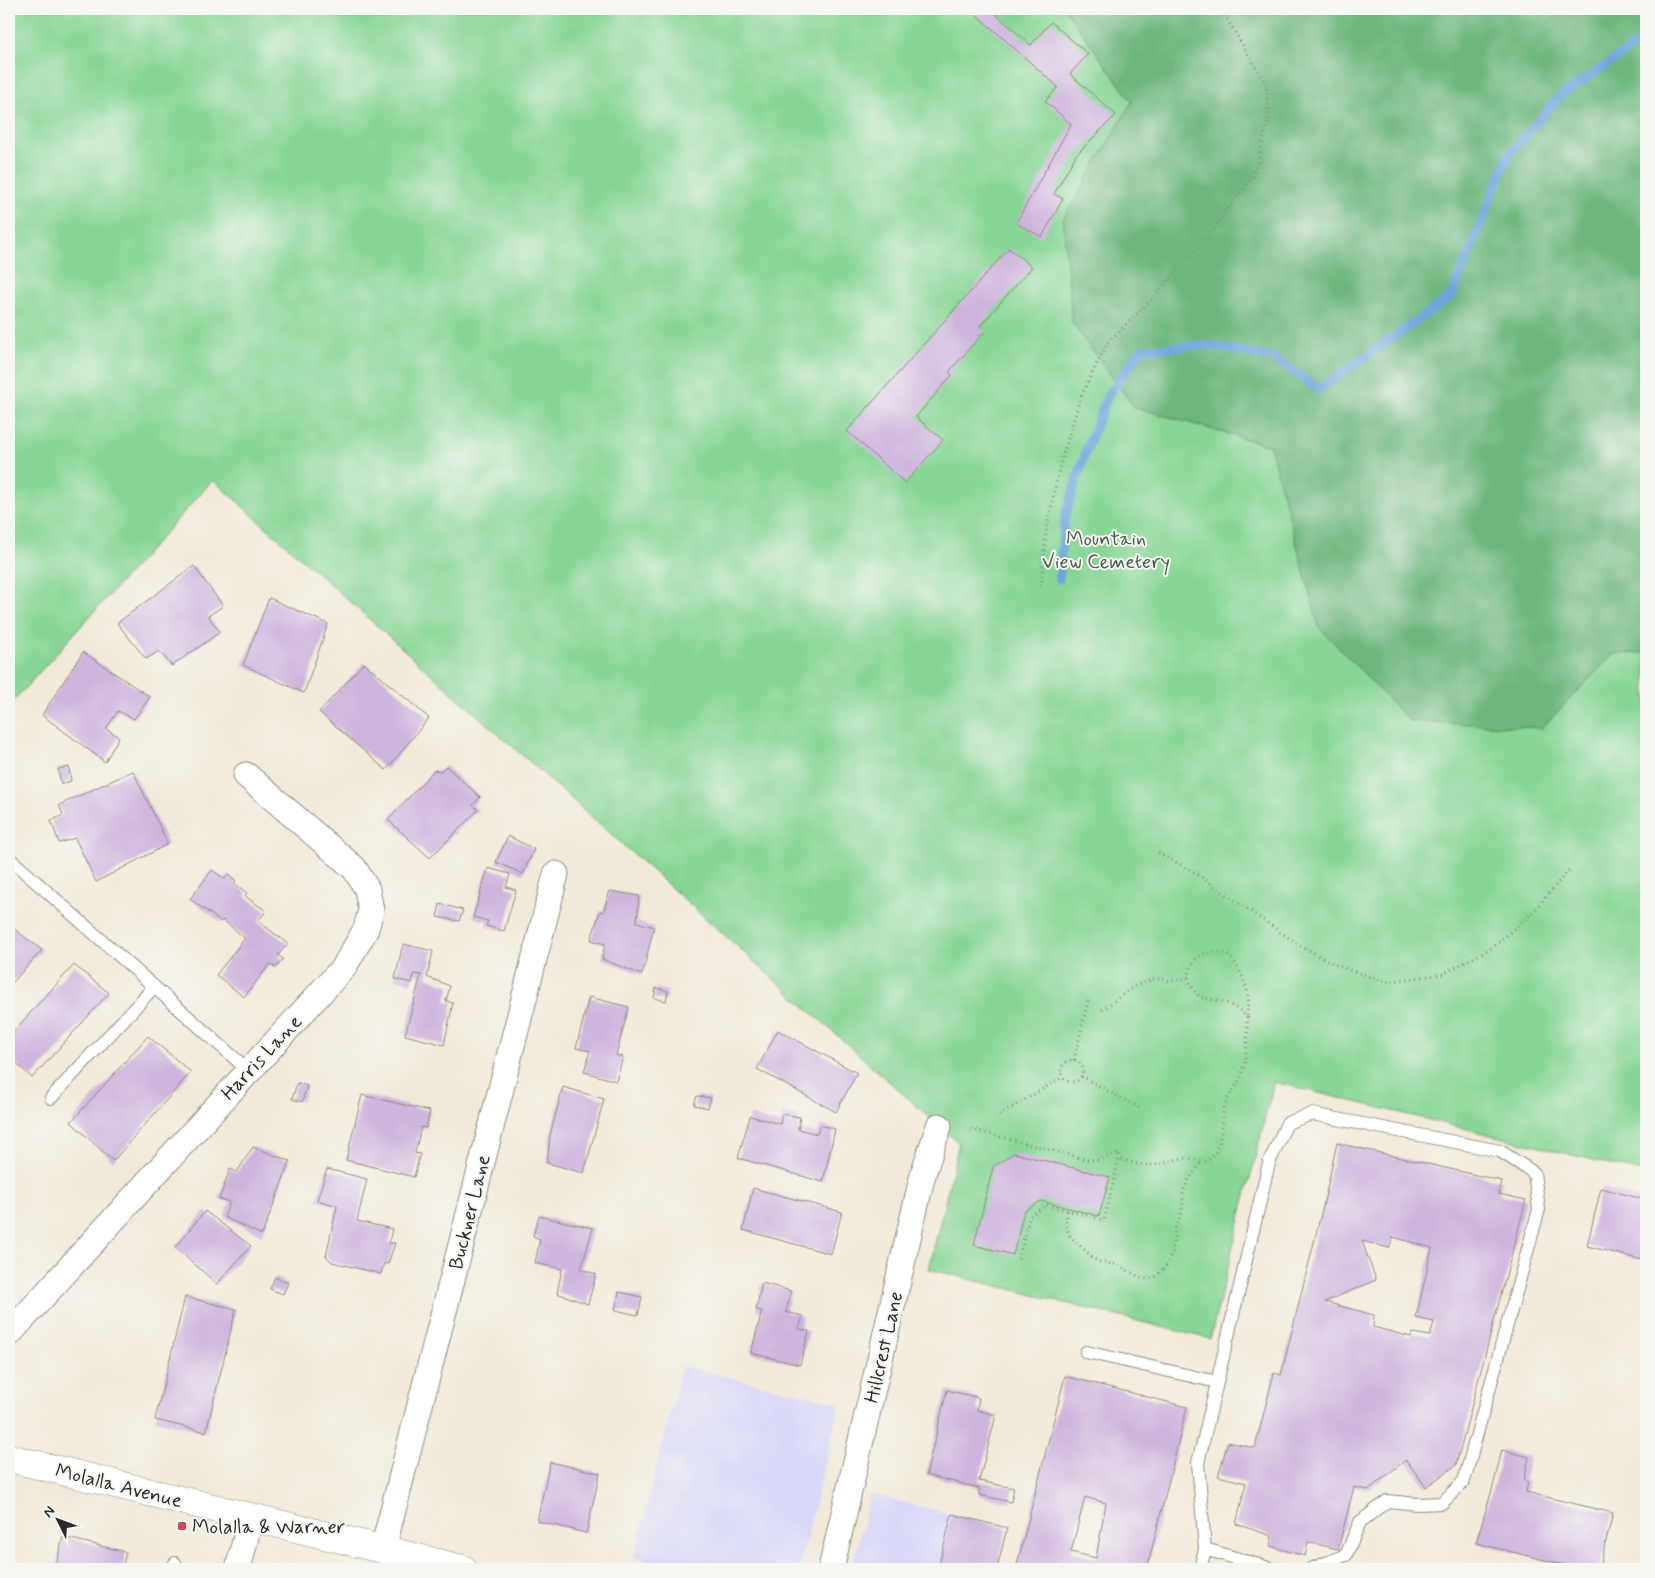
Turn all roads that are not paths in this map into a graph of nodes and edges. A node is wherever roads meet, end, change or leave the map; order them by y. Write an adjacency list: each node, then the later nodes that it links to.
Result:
1 (246, 775): 5 (street, Harris Lane)
2 (10, 862): 4 (lane)
3 (556, 874): 14 (street, Buckner Lane)
4 (154, 987): 5 (lane); 6 (lane)
5 (248, 1070): 8 (street, Harris Lane)
6 (51, 1098)
7 (939, 1126): 17 (street, Hillcrest Lane)
8 (9, 1334)
9 (1086, 1352): 10 (lane)
10 (1217, 1382): 13 (lane); 20 (lane)
11 (9, 1458): 12 (main road, Molalla Avenue)
12 (251, 1517): 14 (main road, Molalla Avenue); 15 (street)
13 (1205, 1549): 18 (lane); 19 (lane)
14 (383, 1550): 16 (main road, Molalla Avenue)
15 (238, 1569)
16 (463, 1569)
17 (831, 1569)
18 (1200, 1569)
19 (1272, 1569)
20 (1311, 1569)

